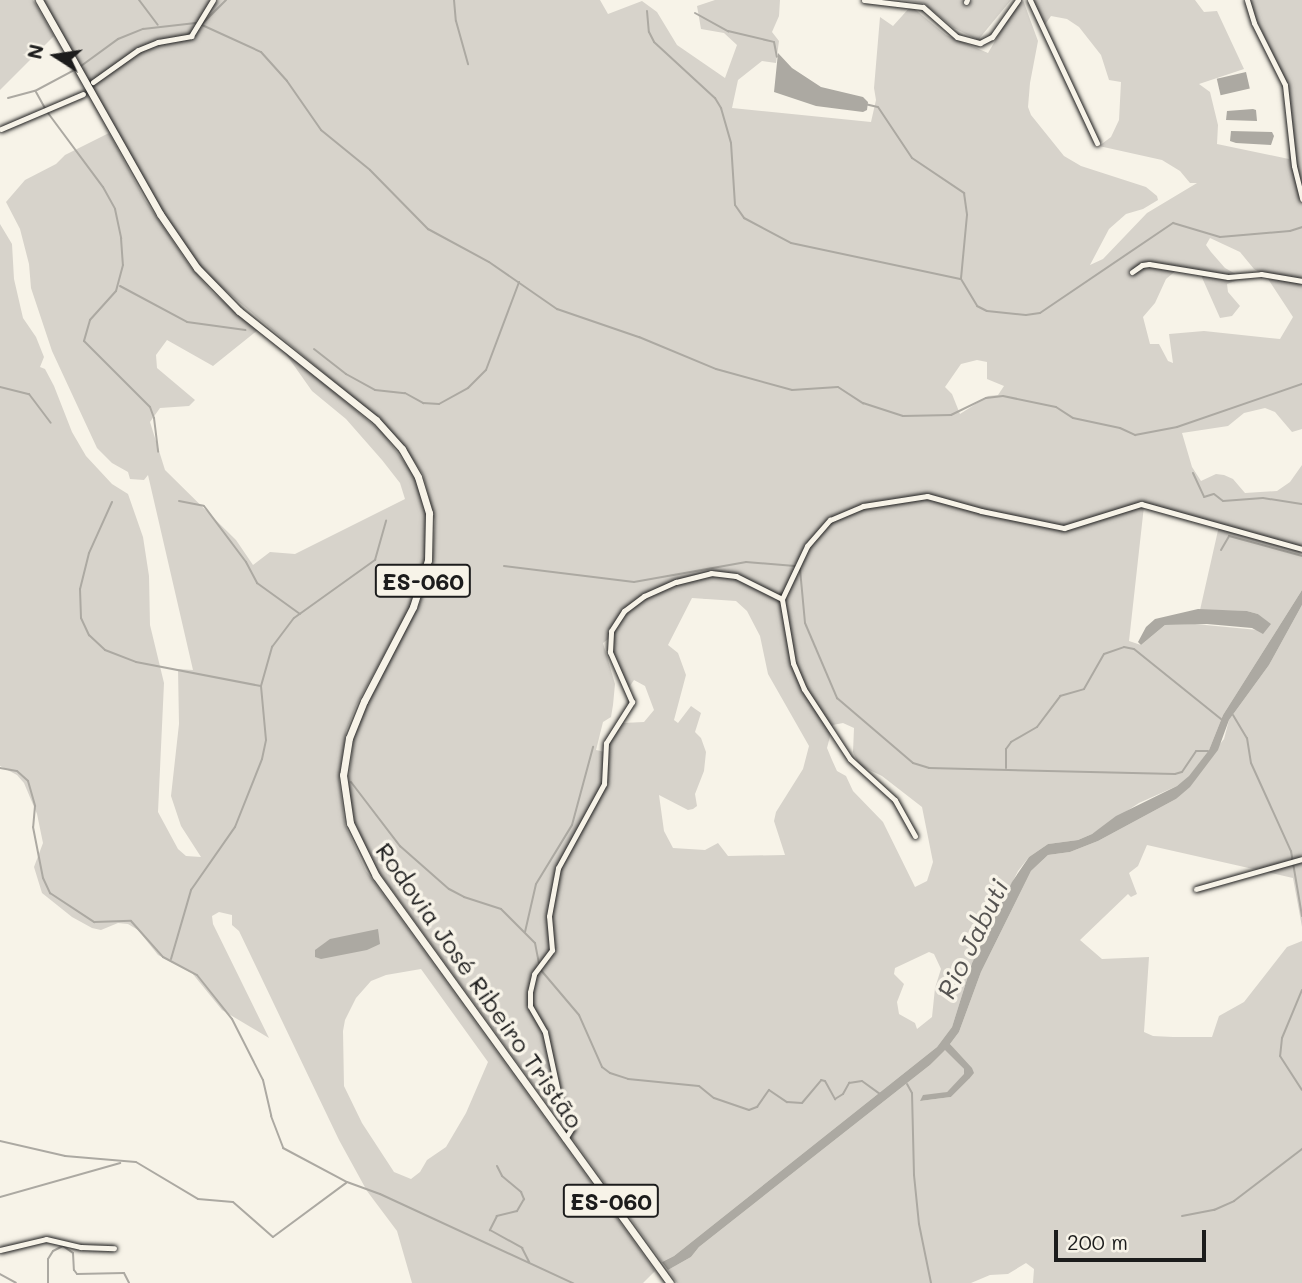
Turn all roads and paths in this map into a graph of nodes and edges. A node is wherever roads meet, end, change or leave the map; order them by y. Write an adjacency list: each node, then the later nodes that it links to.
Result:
1 (39, 0): 19 (main road, Rodovia José Ribeiro Tristão / ES-060)
2 (213, 0): 7 (street)
3 (864, 0): 4 (street)
4 (1018, 0)
5 (1030, 0): 10 (street)
6 (1247, 0): 11 (street)
7 (93, 82)
8 (82, 94): 9 (street)
9 (1, 130)
10 (1097, 143)
11 (1302, 199)
12 (1132, 272): 13 (street)
13 (1302, 281)
14 (1302, 549): 15 (street)
15 (782, 599): 16 (street); 19 (street)
16 (915, 835)
17 (1302, 859): 18 (street)
18 (1196, 889)
19 (565, 1139): 22 (main road, Rodovia José Ribeiro Tristão / ES-060)
20 (114, 1248): 21 (street)
21 (0, 1250)
22 (670, 1283)

